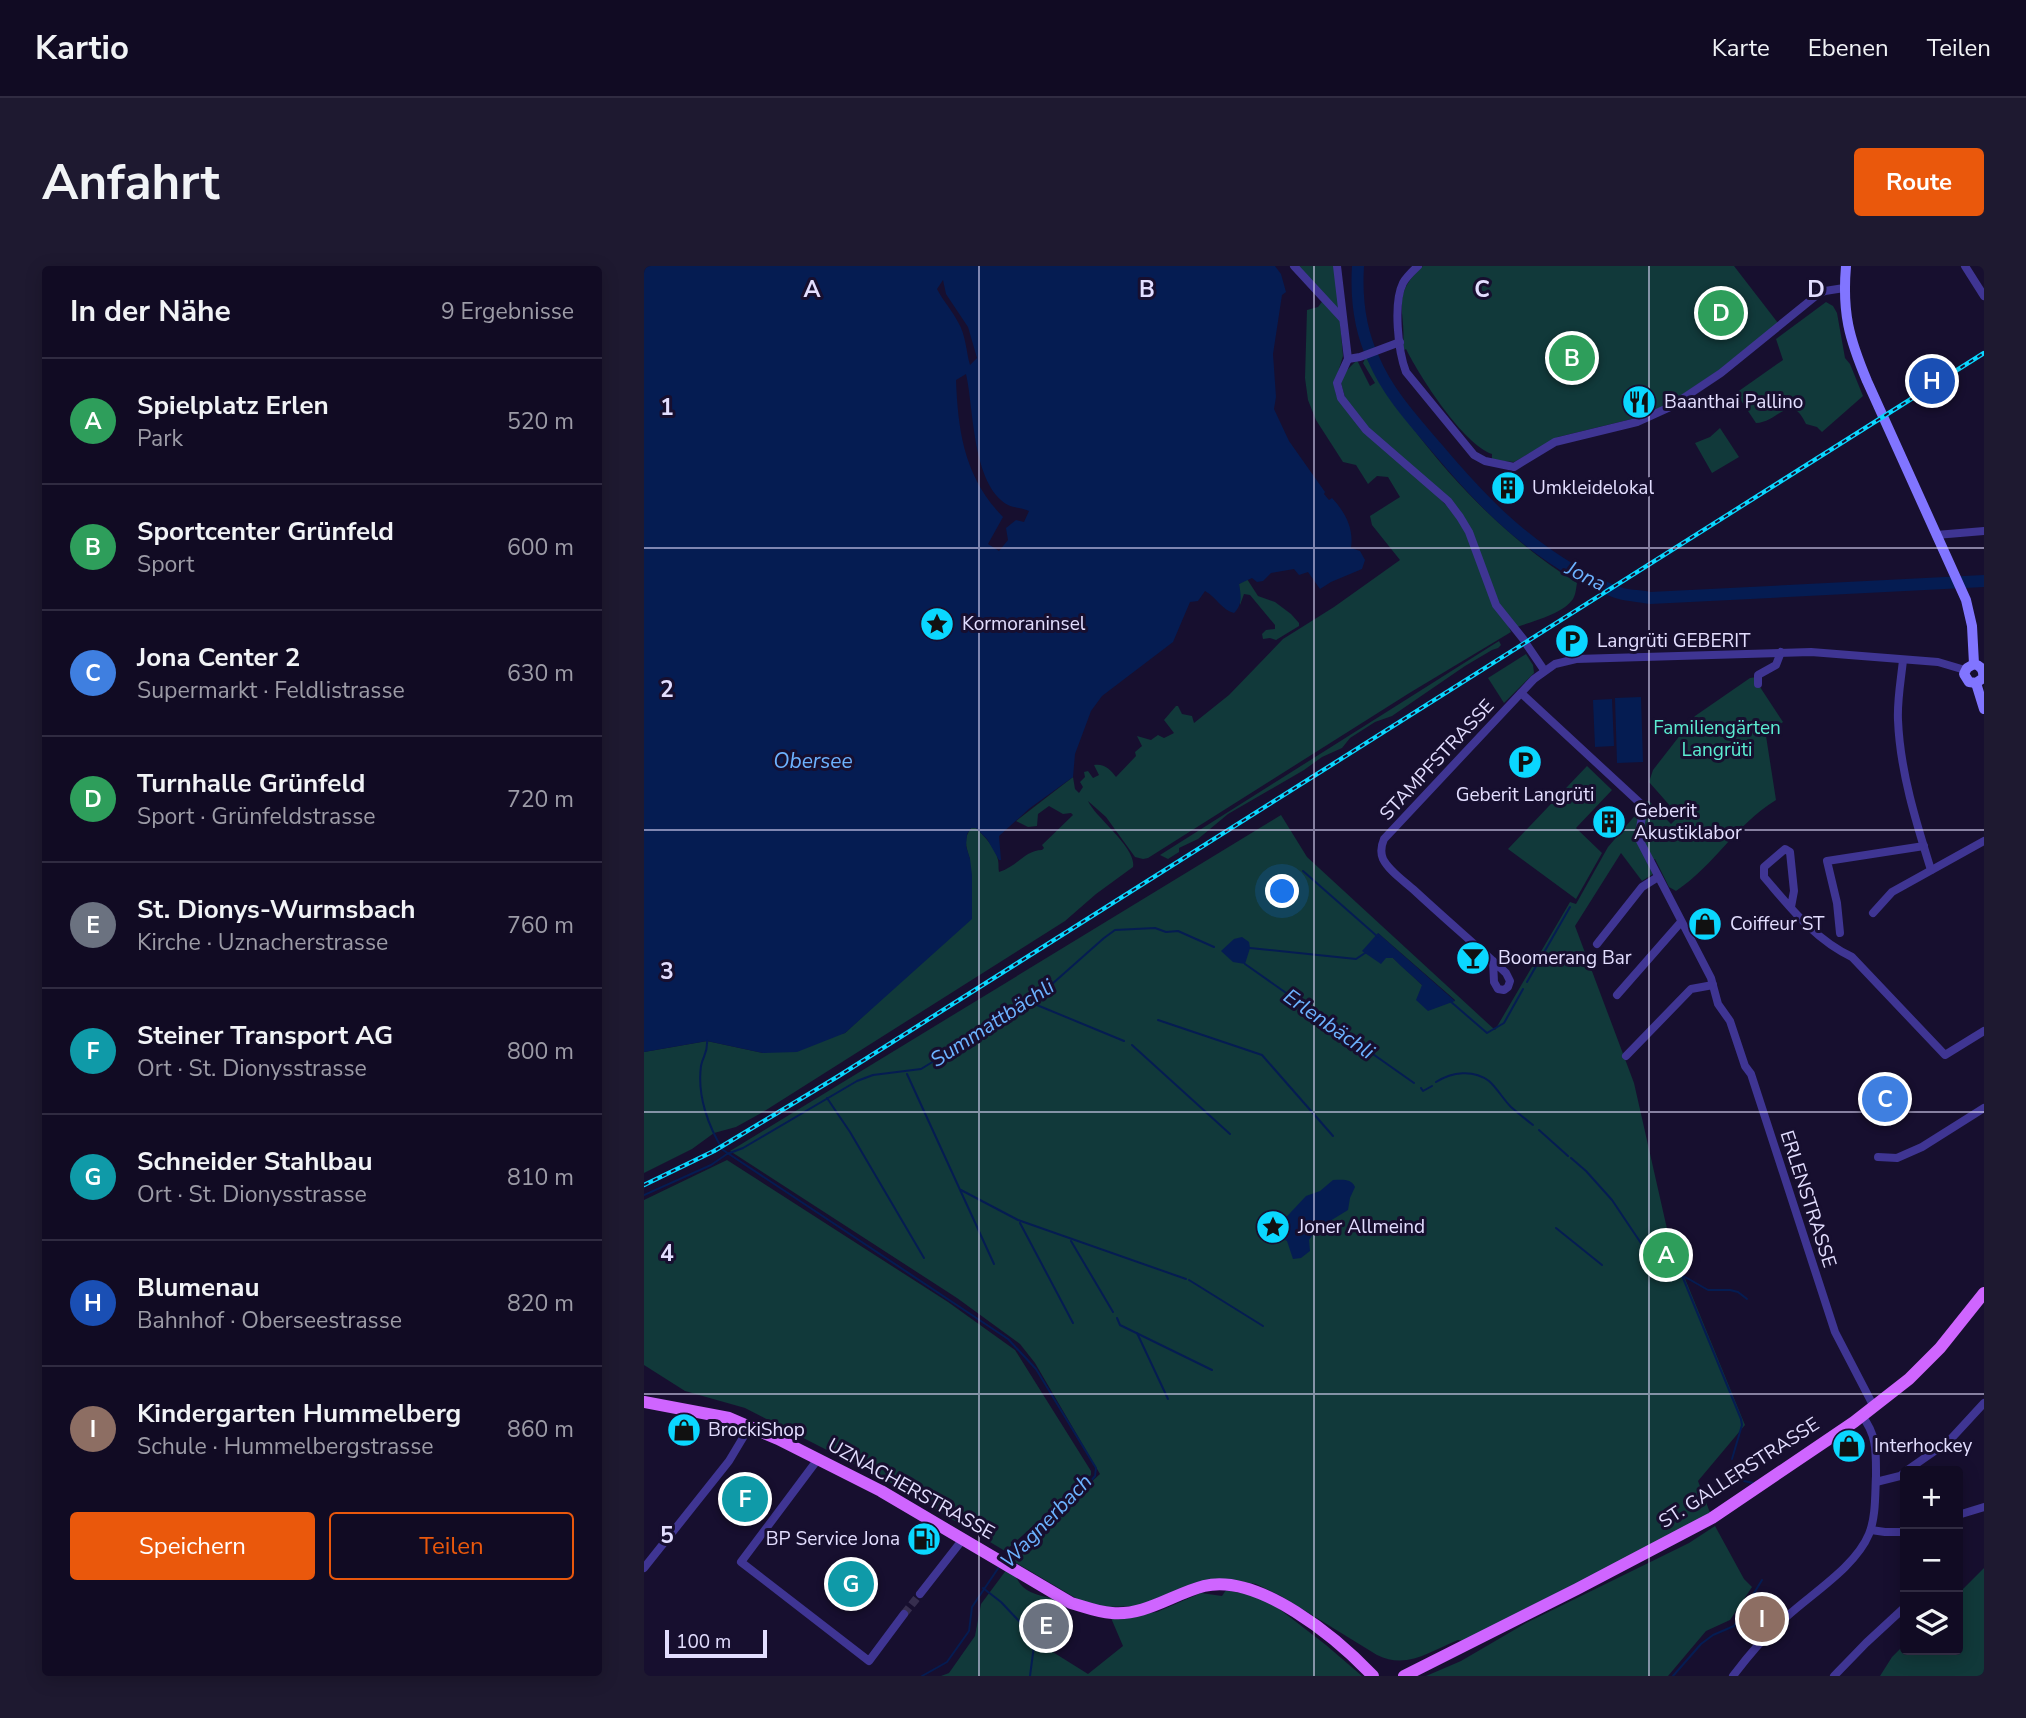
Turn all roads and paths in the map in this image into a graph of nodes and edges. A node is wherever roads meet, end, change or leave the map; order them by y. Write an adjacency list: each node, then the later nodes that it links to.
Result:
1 (1294, 266): 8 (street)
2 (1337, 266): 8 (street)
3 (1419, 266): 9 (street)
4 (1846, 266): 6 (street)
5 (1965, 266): 7 (street)
6 (1844, 288): 9 (street); 12 (street)
7 (1984, 296)
8 (1342, 319): 10 (street)
9 (1400, 342): 10 (street)
10 (1348, 359): 15 (street)
11 (1984, 531): 12 (street)
12 (1936, 535): 16 (street)
13 (1781, 652): 14 (street, STAMPFSTRASSE); 15 (street, STAMPFSTRASSE); 18 (street)
14 (1903, 660): 16 (street, STAMPFSTRASSE); 22 (street)
15 (1544, 670): 19 (street, STAMPFSTRASSE)
16 (1977, 670): 17 (street); 17 (street)
17 (1976, 683): 20 (street)
18 (1758, 684)
19 (1521, 693): 24 (street, ERLENSTRASSE); 30 (street, STAMPFSTRASSE)
20 (1984, 709)
21 (1984, 841): 23 (street)
22 (1924, 846): 23 (street); 28 (street)
23 (1931, 870): 26 (street)
24 (1658, 877): 27 (street, ERLENSTRASSE); 29 (street)
25 (1791, 907): 25 (street); 33 (street)
26 (1873, 913)
27 (1681, 922): 31 (street, ERLENSTRASSE); 32 (street)
28 (1840, 933)
29 (1597, 944)
30 (1493, 961)
31 (1713, 985): 34 (street); 40 (street, ERLENSTRASSE)
32 (1617, 995)
33 (1984, 1031)
34 (1626, 1056)
35 (1984, 1108): 36 (street)
36 (1878, 1157)
37 (1984, 1293): 40 (main road, ST. GALLERSTRASSE)
38 (644, 1402): 42 (main road, UZNACHERSTRASSE)
39 (1984, 1404): 44 (street)
40 (1874, 1407): 41 (main road, ST. GALLERSTRASSE)
41 (1862, 1416): 46 (street); 57 (main road, ST. GALLERSTRASSE)
42 (750, 1426): 43 (main road, UZNACHERSTRASSE); 52 (street)
43 (818, 1459): 51 (main road, UZNACHERSTRASSE); 55 (street)
44 (1914, 1466)
45 (1900, 1476): 46 (street)
46 (1876, 1482): 49 (street)
47 (1984, 1507): 48 (street)
48 (1963, 1514)
49 (1871, 1530): 50 (street); 58 (street)
50 (1900, 1532)
51 (963, 1539): 53 (street); 56 (main road, UZNACHERSTRASSE)
52 (644, 1568)
53 (920, 1594)
54 (1900, 1612): 59 (street)
55 (904, 1614)
56 (1373, 1676)
57 (1404, 1676)
58 (1733, 1676)
59 (1834, 1676)

